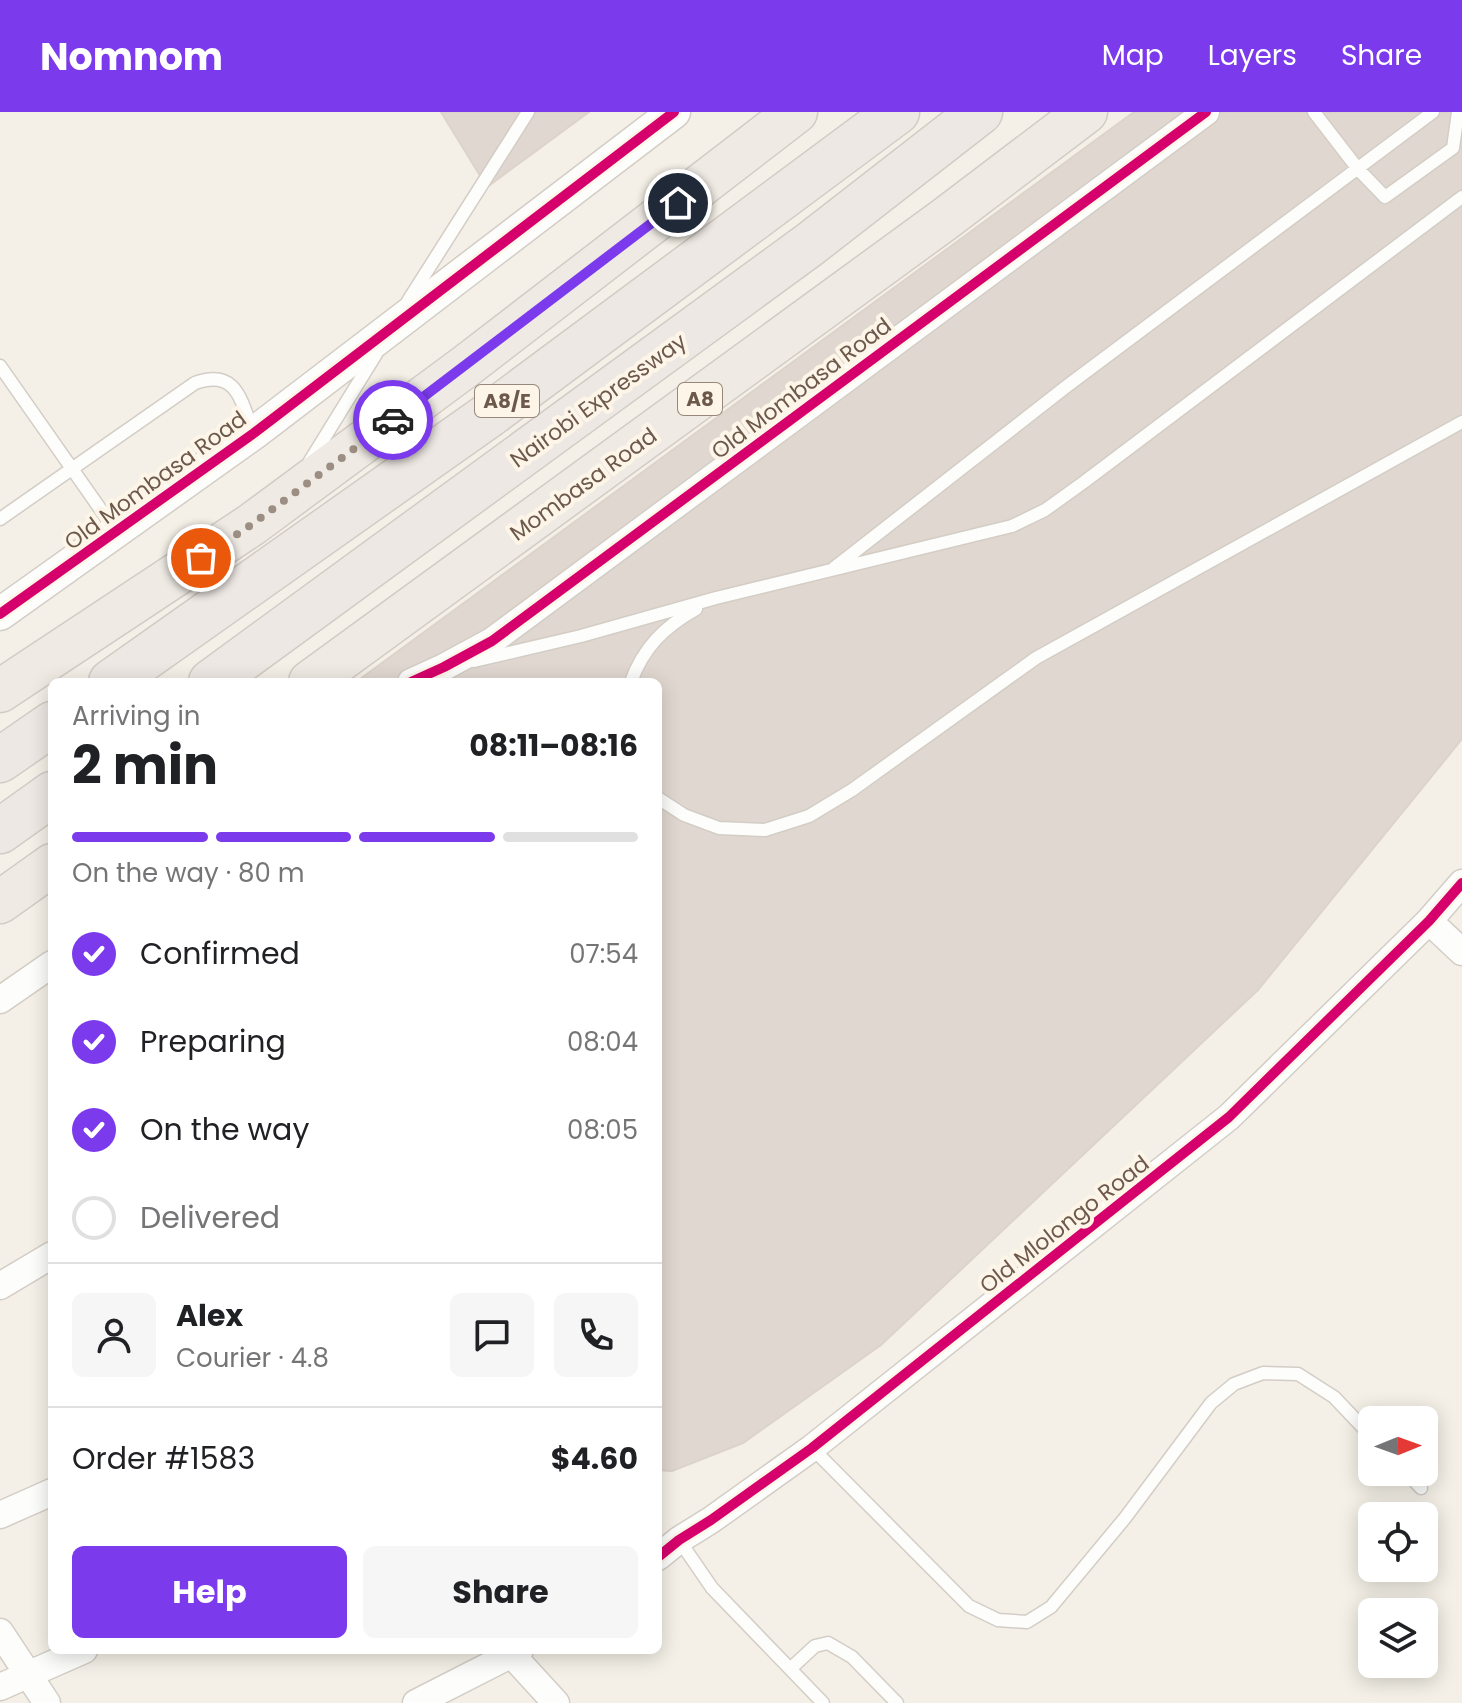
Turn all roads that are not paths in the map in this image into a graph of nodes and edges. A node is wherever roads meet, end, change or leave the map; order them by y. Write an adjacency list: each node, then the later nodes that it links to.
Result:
1 (528, 112): 13 (lane)
2 (674, 112): 13 (street, Old Mombasa Road)
3 (796, 112): 19 (highway)
4 (897, 112): 25 (highway, A8/E)
5 (980, 112): 26 (highway, Nairobi Expressway / A8/E)
6 (1086, 112): 27 (highway, Mombasa Road / A8)
7 (1206, 112): 24 (street, Old Mombasa Road)
8 (1314, 112): 11 (lane)
9 (1433, 112): 11 (lane)
10 (1458, 112): 11 (lane)
11 (1358, 169): 21 (lane)
12 (1462, 197): 21 (lane)
13 (391, 329): 16 (street, Old Mombasa Road); 19 (lane)
14 (0, 366): 17 (lane)
15 (1462, 422): 34 (lane)
16 (254, 433): 17 (lane); 20 (street, Old Mombasa Road)
17 (72, 470): 18 (lane); 20 (lane)
18 (0, 519)
19 (251, 525): 30 (highway)
20 (117, 532): 23 (street, Old Mombasa Road)
21 (830, 571): 22 (lane)
22 (716, 598): 24 (lane); 29 (lane)
23 (0, 614)
24 (444, 667): 28 (street, Old Mombasa Road)
25 (117, 678)
26 (216, 678)
27 (315, 678)
28 (420, 678)
29 (633, 678)
30 (0, 691)
31 (48, 727): 32 (highway)
32 (0, 760)
33 (48, 797): 35 (highway)
34 (662, 801)
35 (0, 831)
36 (48, 868): 38 (highway)
37 (1462, 883): 39 (street, Old Mlolongo Road)
38 (0, 902)
39 (1429, 921): 40 (street); 46 (street, Old Mlolongo Road)
40 (1462, 952)
41 (48, 967): 42 (street)
42 (0, 1000)
43 (48, 1257): 44 (street)
44 (0, 1286)
45 (1358, 1422): 46 (lane)
46 (812, 1448): 49 (street, Old Mlolongo Road)
47 (48, 1494): 48 (street)
48 (0, 1515)
49 (679, 1540): 50 (street, Old Mlolongo Road); 55 (lane)
50 (662, 1554)
51 (0, 1632): 56 (street)
52 (75, 1654): 56 (street)
53 (512, 1654): 59 (street)
54 (518, 1654): 60 (street)
55 (790, 1669): 61 (lane); 62 (lane)
56 (28, 1674): 57 (street); 58 (street)
57 (0, 1687)
58 (47, 1703)
59 (416, 1703)
60 (556, 1703)
61 (823, 1703)
62 (897, 1703)

